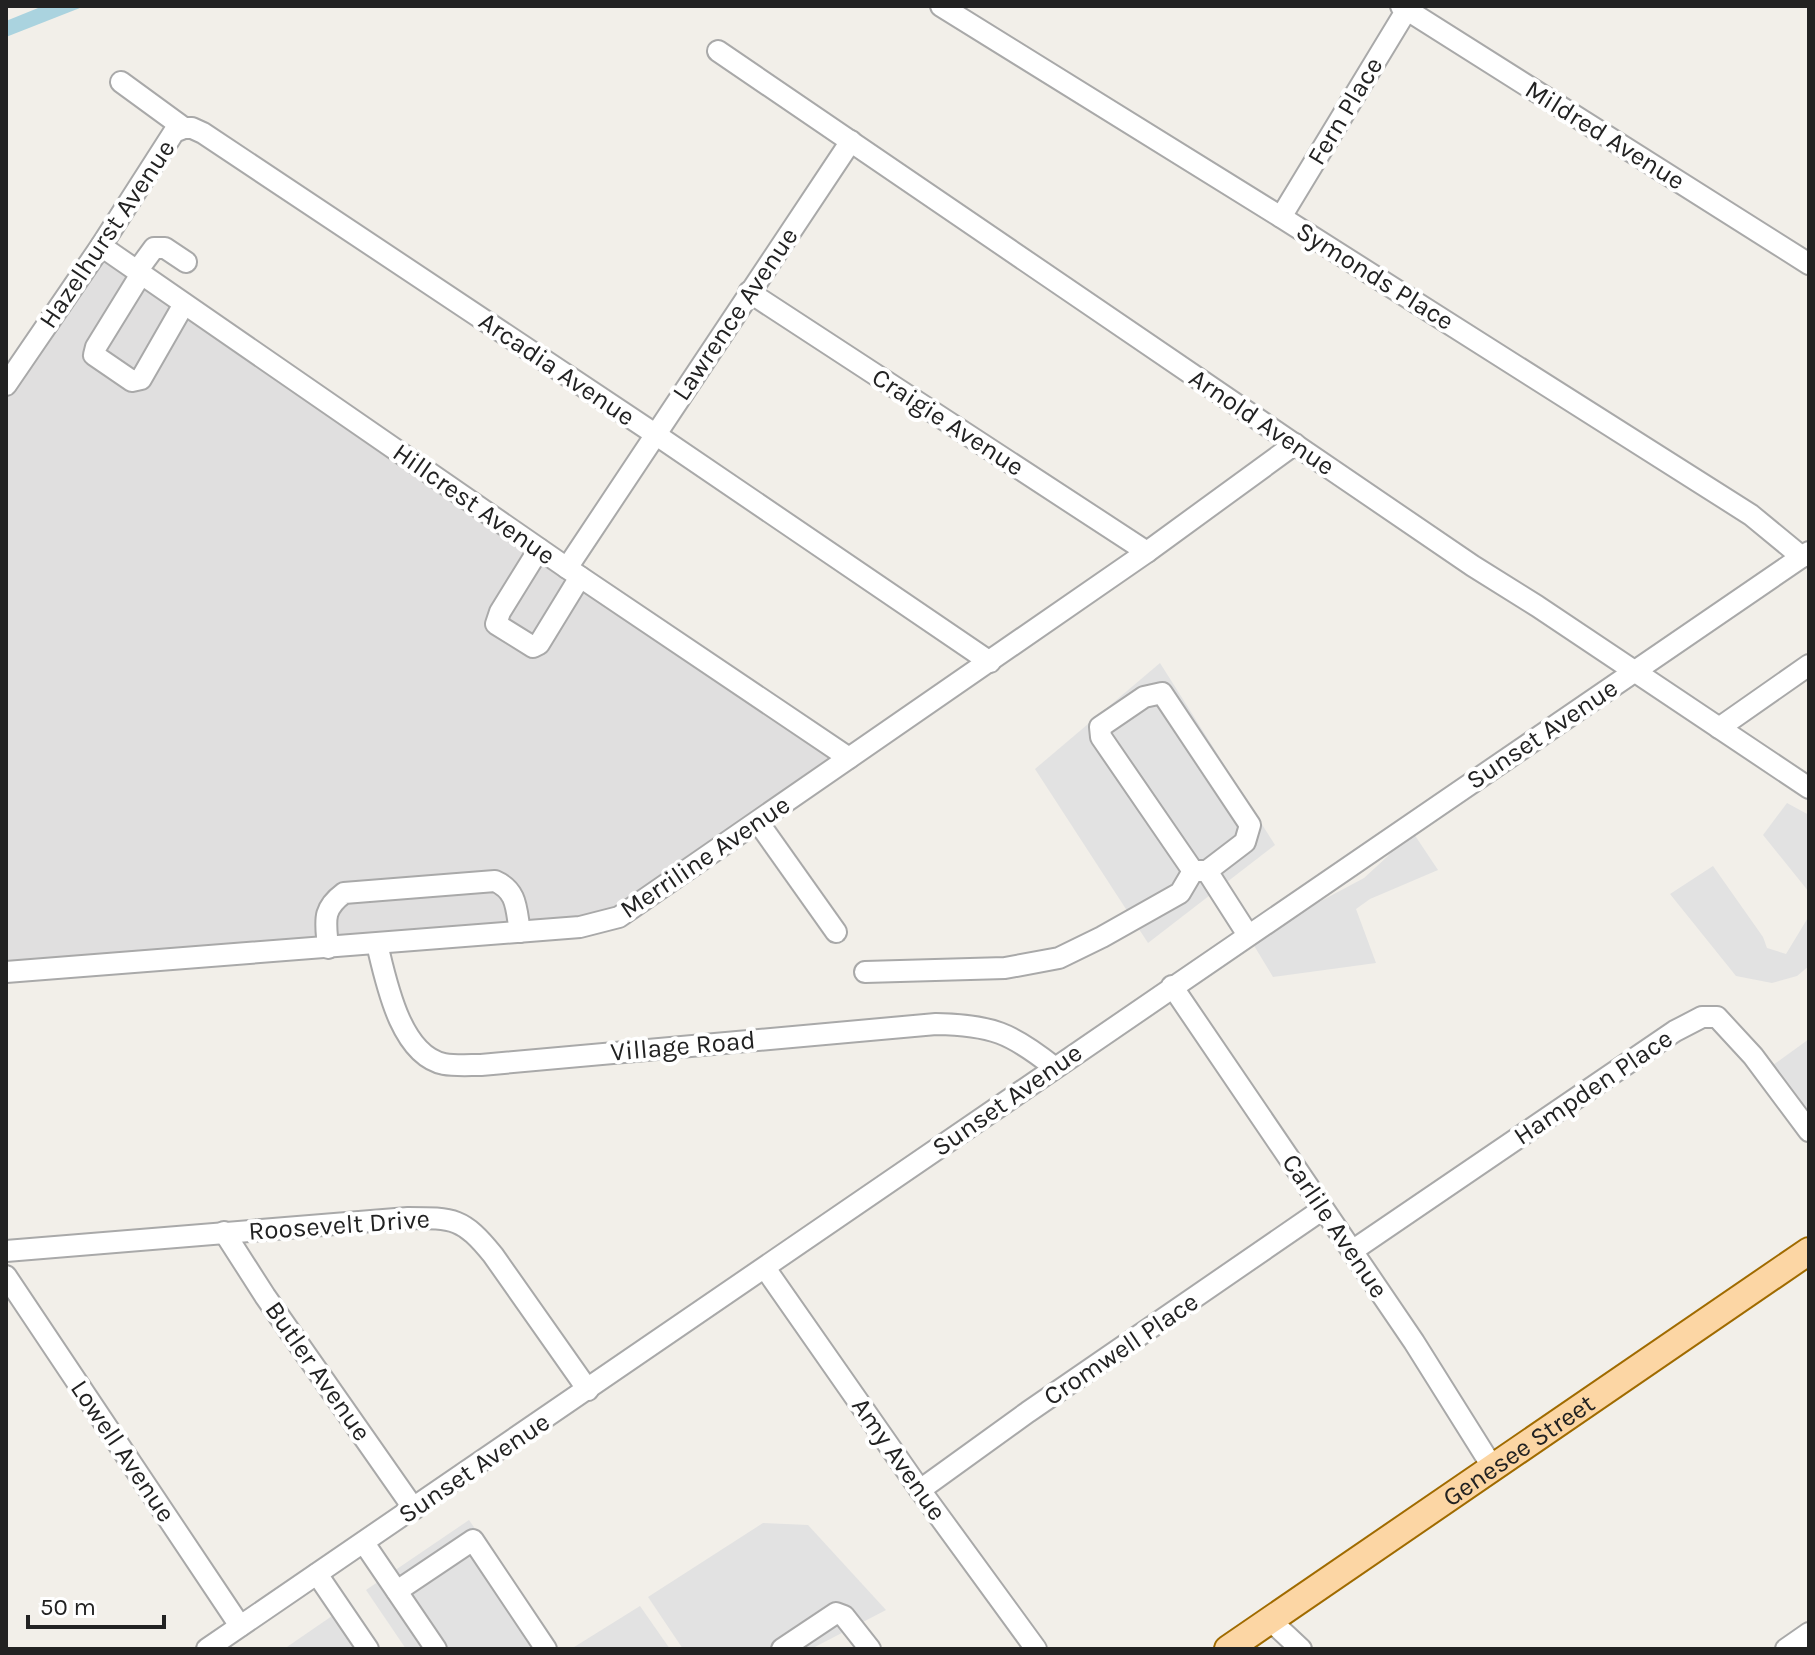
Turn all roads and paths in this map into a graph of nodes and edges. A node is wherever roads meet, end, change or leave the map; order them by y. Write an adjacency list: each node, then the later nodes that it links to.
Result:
1 (941, 6): 7 (street, Symonds Place)
2 (1406, 7): 7 (street, Fern Place); 10 (street, Mildred Avenue)
3 (718, 51): 6 (street, Arnold Avenue)
4 (121, 82): 5 (street, Arcadia Avenue)
5 (184, 128): 8 (street, Hazelhurst Avenue); 15 (street, Arcadia Avenue)
6 (851, 141): 12 (street, Lawrence Avenue); 16 (street, Arnold Avenue)
7 (1281, 217): 19 (street, Symonds Place)
8 (101, 246): 11 (street, Hillcrest Avenue); 14 (street, Hazelhurst Avenue)
9 (186, 262): 11 (street)
10 (1809, 264)
11 (139, 273): 13 (street, Hillcrest Avenue); 13 (street)
12 (749, 292): 15 (street, Lawrence Avenue); 18 (street, Craigie Avenue)
13 (184, 304): 17 (street, Hillcrest Avenue)
14 (6, 385)
15 (655, 434): 20 (street, Lawrence Avenue); 21 (street, Arcadia Avenue)
16 (1295, 444): 18 (street, Merriline Avenue); 23 (street, Arnold Avenue)
17 (539, 549): 20 (street, Hillcrest Avenue); 20 (street, Lawrence Avenue)
18 (1147, 552): 21 (street, Merriline Avenue)
19 (1805, 554): 23 (street, Sunset Avenue)
20 (574, 572): 25 (street, Hillcrest Avenue)
21 (990, 662): 25 (street, Merriline Avenue)
22 (1809, 665): 24 (street)
23 (1633, 672): 24 (street, Arnold Avenue); 31 (street, Sunset Avenue)
24 (1719, 728): 26 (street, Arnold Avenue)
25 (849, 758): 27 (street, Merriline Avenue)
26 (1809, 788)
27 (758, 822): 29 (street, Merriline Avenue); 30 (street)
28 (1200, 871): 28 (street); 31 (street); 35 (street)
29 (520, 932): 32 (street, Merriline Avenue); 33 (street)
30 (836, 932)
31 (1248, 935): 36 (street, Sunset Avenue)
32 (377, 944): 33 (street, Merriline Avenue); 37 (street, Village Road)
33 (328, 948): 34 (street, Merriline Avenue)
34 (6, 972)
35 (865, 972)
36 (1172, 986): 37 (street, Sunset Avenue); 39 (street, Carlile Avenue)
37 (1054, 1067): 44 (street, Sunset Avenue)
38 (1809, 1131): 42 (street, Hampden Place)
39 (1323, 1209): 42 (street, Carlile Avenue); 48 (street, Cromwell Place)
40 (224, 1232): 41 (street, Roosevelt Drive); 46 (street, Roosevelt Drive); 49 (street, Butler Avenue)
41 (6, 1251)
42 (1352, 1251): 47 (street, Carlile Avenue)
43 (1809, 1251): 47 (main road, Genesee Street)
44 (765, 1268): 46 (street, Sunset Avenue); 48 (street, Amy Avenue)
45 (6, 1276): 54 (street, Lowell Avenue)
46 (588, 1390): 49 (street, Sunset Avenue)
47 (1493, 1468): 53 (main road, Genesee Street)
48 (920, 1490): 62 (street, Amy Avenue)
49 (414, 1509): 50 (street, Sunset Avenue)
50 (364, 1543): 51 (street, Sunset Avenue); 52 (street)
51 (317, 1574): 54 (street, Sunset Avenue); 57 (street)
52 (397, 1591): 58 (street); 59 (street)
53 (1270, 1620): 63 (main road, Genesee Street); 64 (street)
54 (240, 1626): 56 (street, Sunset Avenue)
55 (1809, 1633): 65 (street)
56 (207, 1649)
57 (368, 1649)
58 (436, 1649)
59 (546, 1649)
60 (782, 1649): 61 (street)
61 (870, 1649)
62 (1036, 1649)
63 (1228, 1649)
64 (1301, 1649)
65 (1786, 1649)

